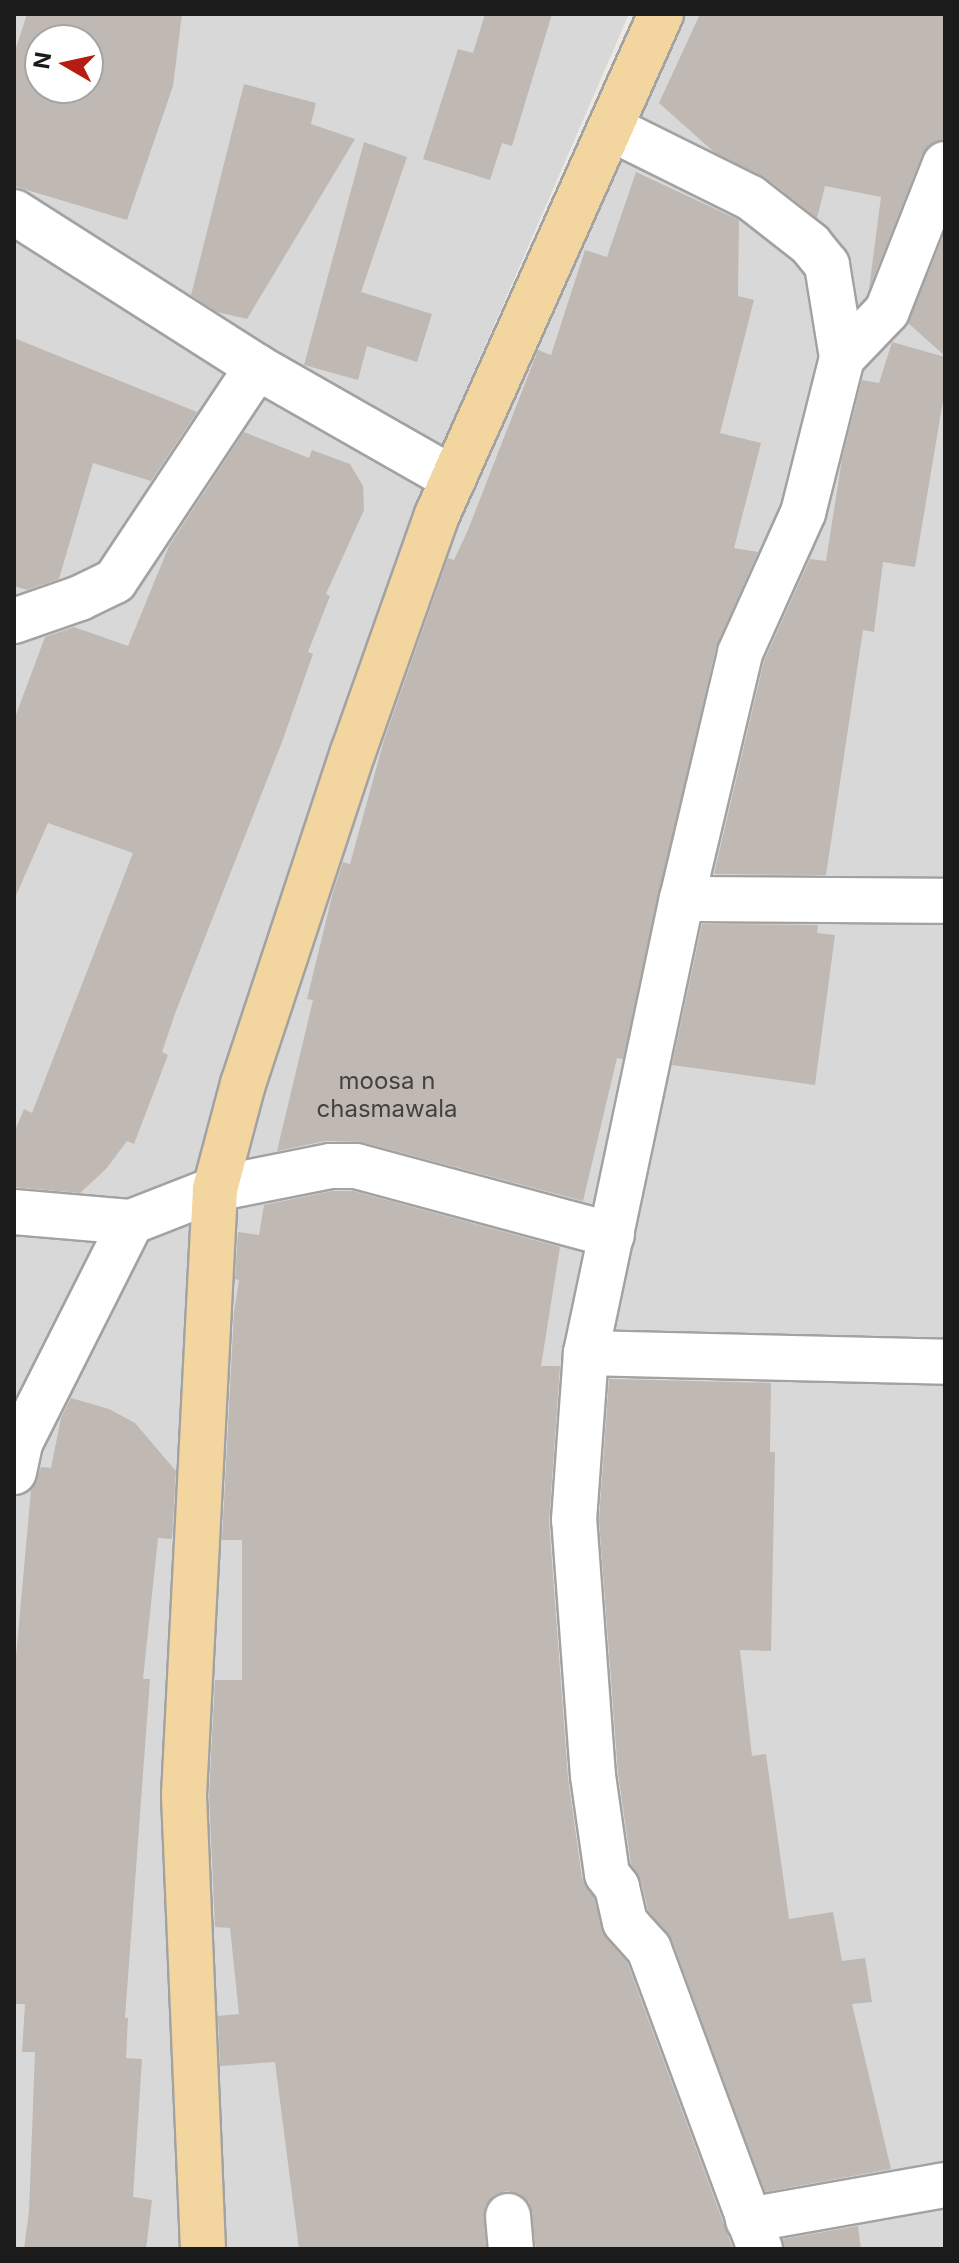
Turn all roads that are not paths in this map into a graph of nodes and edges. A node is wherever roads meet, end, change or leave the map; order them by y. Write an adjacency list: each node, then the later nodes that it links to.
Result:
1 (661, 14): 2 (main road)
2 (610, 128): 5 (street); 7 (main road)
3 (945, 164): 5 (street)
4 (14, 212): 6 (street)
5 (842, 358): 9 (street)
6 (257, 367): 7 (street); 8 (street)
7 (453, 479): 11 (main road)
8 (14, 621)
9 (682, 899): 10 (street); 14 (street)
10 (945, 901)
11 (215, 1189): 13 (street); 14 (street); 20 (main road)
12 (14, 1212): 13 (street)
13 (131, 1222): 17 (street)
14 (612, 1235): 15 (street)
15 (586, 1353): 16 (street); 19 (street)
16 (945, 1362)
17 (14, 1472)
18 (945, 2185): 19 (street)
19 (754, 2234)
20 (203, 2249)

